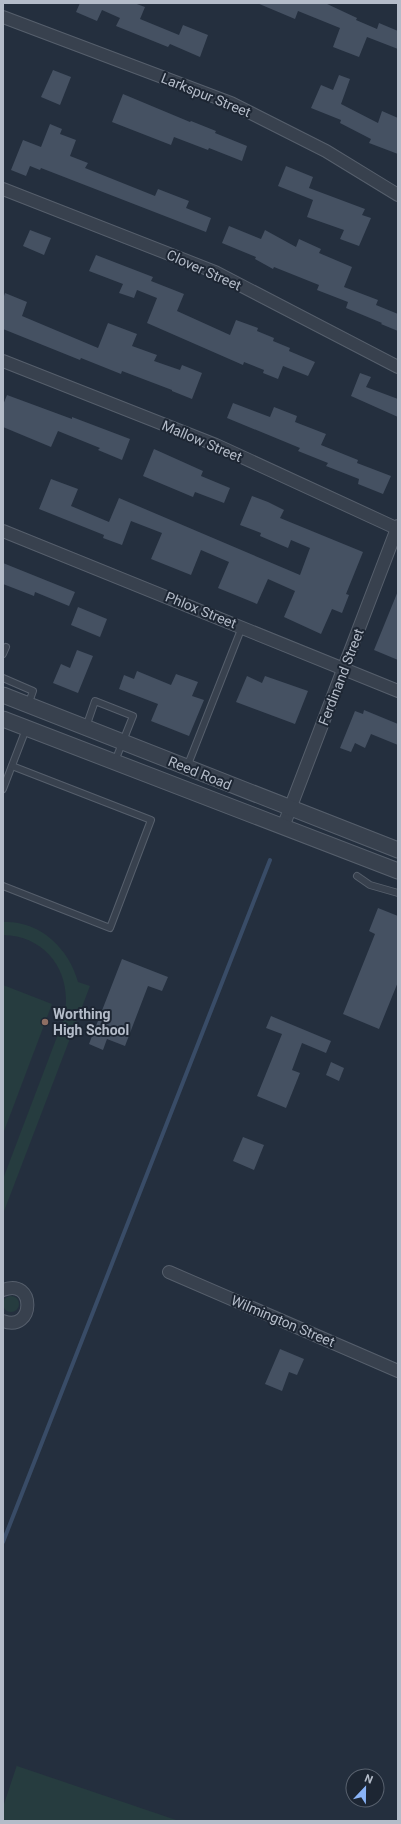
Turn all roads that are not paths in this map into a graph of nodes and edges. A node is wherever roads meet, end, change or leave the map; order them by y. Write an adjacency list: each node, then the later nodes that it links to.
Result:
1 (3, 17): 3 (street, Larkspur Street)
2 (3, 189): 5 (street, Clover Street)
3 (398, 195)
4 (3, 361): 6 (street, Mallow Street)
5 (398, 367)
6 (398, 528): 11 (street, Ferdinand Street)
7 (3, 530): 8 (street, Phlox Street)
8 (242, 627): 11 (street, Phlox Street); 22 (lane)
9 (6, 647): 10 (lane)
10 (3, 654)
11 (344, 669): 13 (street, Phlox Street); 24 (street, Ferdinand Street)
12 (3, 678): 15 (lane)
13 (398, 691)
14 (3, 695): 15 (street, Reed Road)
15 (28, 705): 17 (street, Reed Road)
16 (3, 719): 18 (street, Reed Road)
17 (85, 728): 19 (street, Reed Road); 19 (lane)
18 (26, 729): 20 (street, Reed Road); 21 (lane)
19 (123, 742): 20 (lane); 22 (street, Reed Road)
20 (114, 763): 25 (street, Reed Road)
21 (12, 766): 23 (lane); 29 (lane)
22 (187, 767): 24 (street, Reed Road)
23 (3, 789)
24 (290, 808): 25 (street, Ferdinand Street); 26 (street, Reed Road)
25 (283, 827): 27 (street, Reed Road)
26 (398, 850)
27 (398, 871)
28 (357, 876): 30 (lane)
29 (3, 886)
30 (398, 893)
31 (168, 1272): 34 (street, Wilmington Street)
32 (3, 1290): 33 (street)
33 (3, 1321)
34 (398, 1371)

